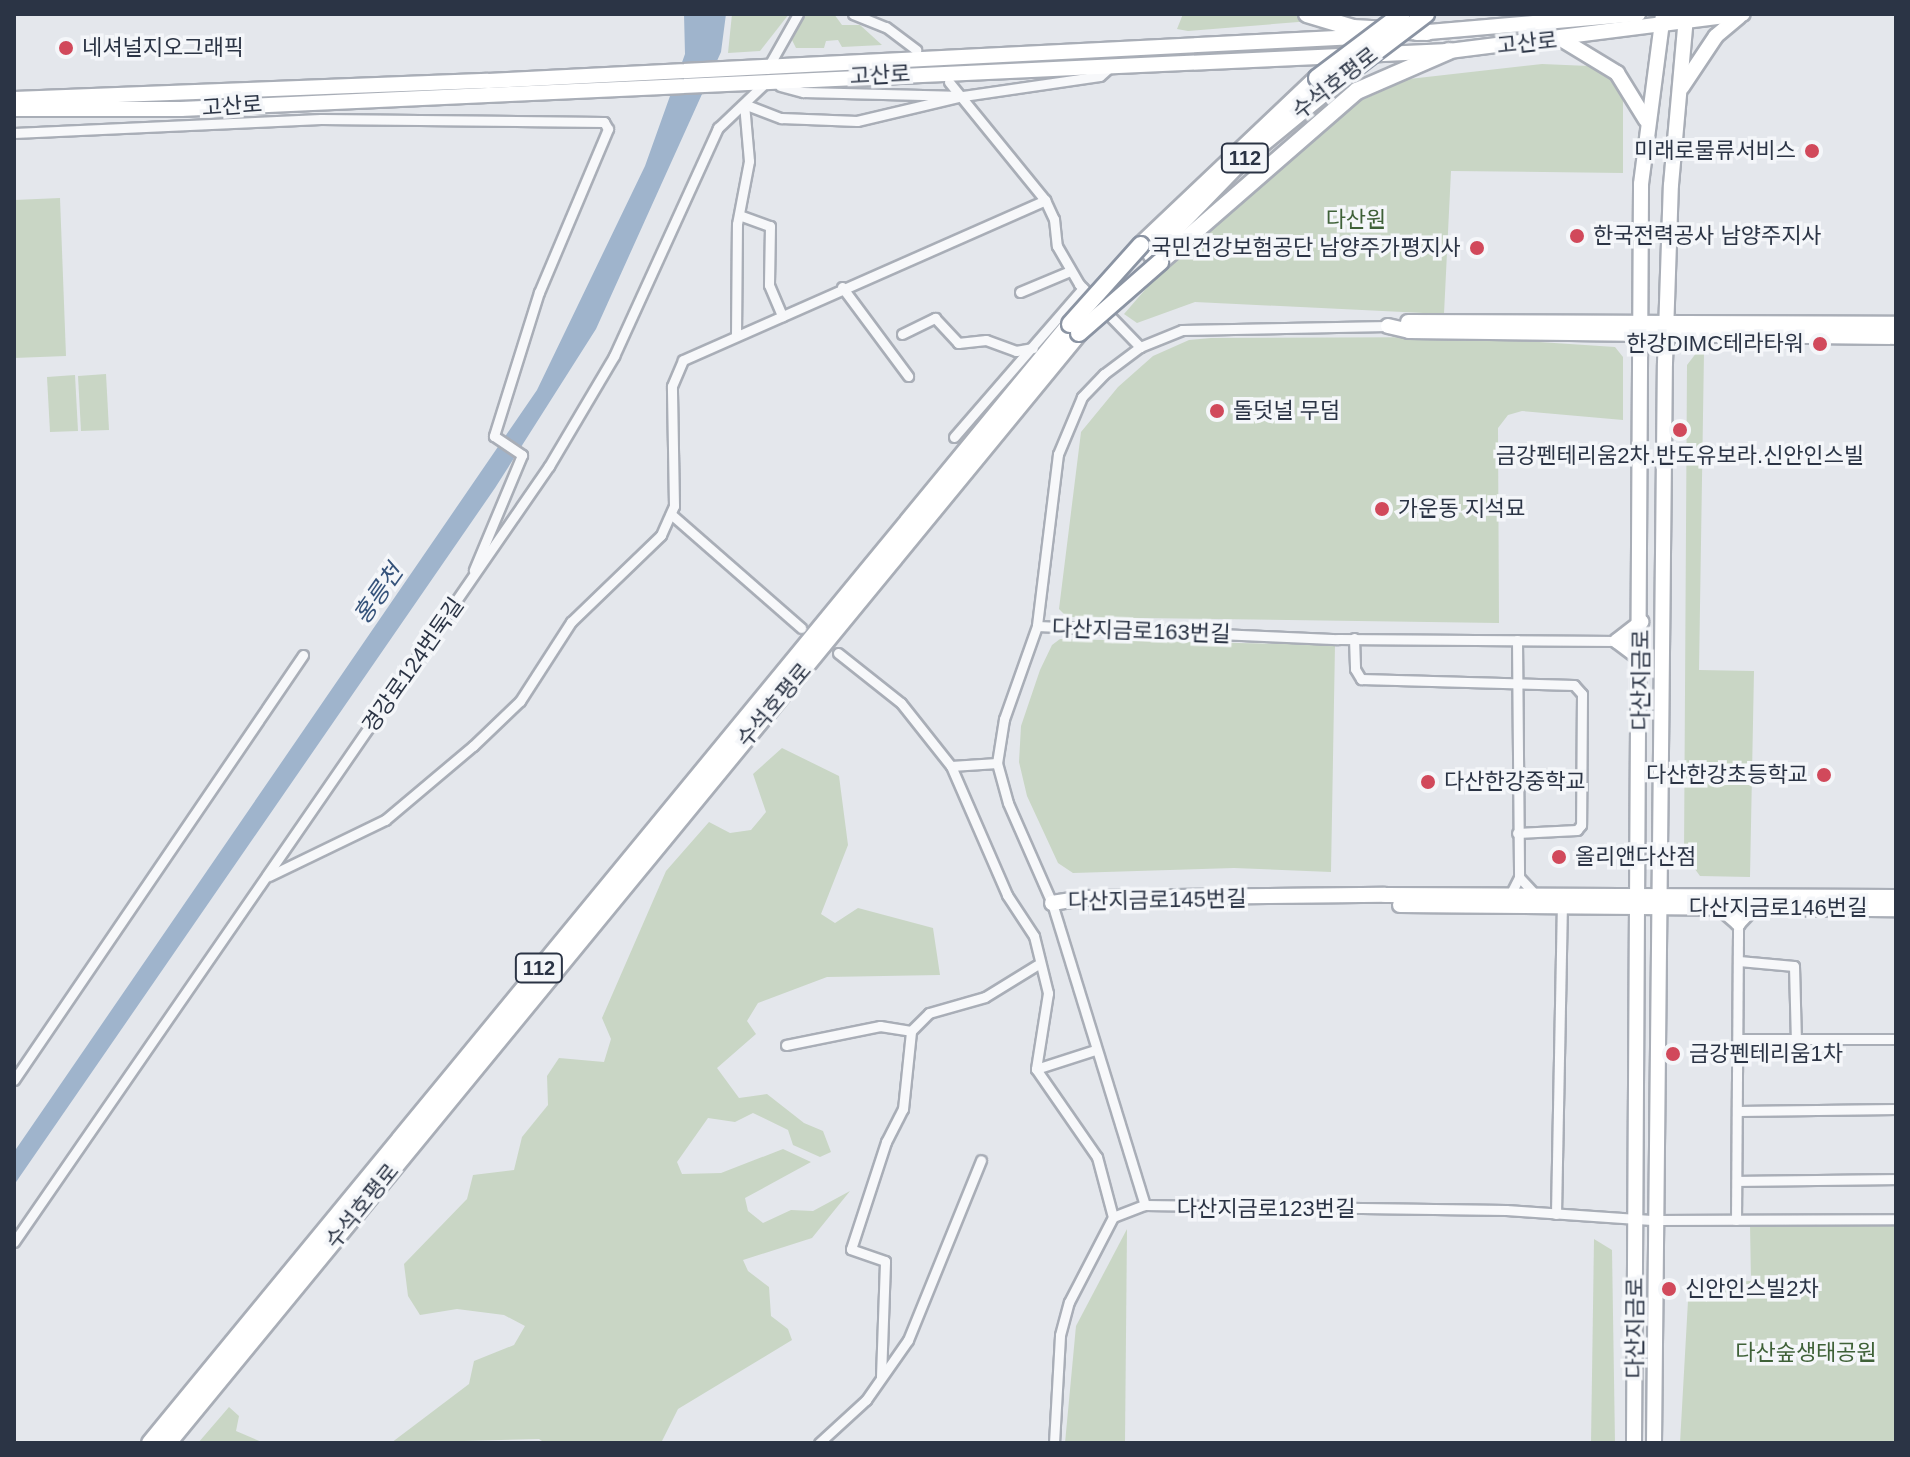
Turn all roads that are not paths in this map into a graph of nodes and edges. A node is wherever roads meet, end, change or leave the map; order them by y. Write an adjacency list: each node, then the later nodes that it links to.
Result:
1 (798, 14): 18 (street, 경강로124번둑길)
2 (853, 14): 14 (street)
3 (1307, 14): 12 (highway)
4 (1387, 14): 17 (highway, bridge)
5 (1402, 14): 17 (highway, 수석호평로 / 112, bridge)
6 (1426, 14): 17 (highway, 수석호평로 / 112, bridge)
7 (1638, 14): 9 (street, 고산로)
8 (1743, 14): 10 (street, 고산로); 20 (street)
9 (1596, 16): 12 (street, 고산로)
10 (1686, 19): 11 (street, 고산로); 20 (street, 다산지금로)
11 (1662, 20): 13 (street, 고산로); 25 (street, 다산지금로)
12 (1427, 32): 18 (street, 고산로)
13 (1561, 39): 15 (street, 고산로); 25 (street)
14 (916, 50)
15 (1449, 51): 16 (street, 고산로); 29 (highway)
16 (1114, 64): 18 (street, 고산로); 21 (street)
17 (1341, 68): 29 (highway, 수석호평로 / 112); 29 (highway, 수석호평로 / 112, bridge)
18 (766, 74): 21 (street); 22 (street, 고산로); 23 (street, 경강로124번둑길); 24 (street, 고산로)
19 (949, 82): 21 (street)
20 (1678, 94): 39 (street, 다산지금로)
21 (963, 96): 23 (street); 27 (street)
22 (14, 99)
23 (744, 104): 28 (street); 48 (street, 경강로124번둑길)
24 (14, 109)
25 (1646, 120): 37 (street, 다산지금로)
26 (14, 133): 48 (street)
27 (1045, 200): 30 (street); 31 (street)
28 (739, 215): 34 (street); 41 (street)
29 (1151, 254): 38 (highway, 수석호평로 / 112, bridge); 38 (highway, bridge)
30 (1070, 271): 32 (street); 33 (street)
31 (842, 287): 34 (street); 45 (street)
32 (1083, 288): 43 (street); 44 (street)
33 (1020, 292)
34 (782, 316): 41 (street)
35 (1896, 324): 39 (street)
36 (1388, 326): 37 (street, 다산지금로163번길); 43 (street, 다산지금로163번길)
37 (1640, 328): 39 (street, 다산지금로163번길); 49 (street, 다산지금로)
38 (1074, 329): 100 (highway, 수석호평로 / 112); 101 (highway, 수석호평로 / 112)
39 (1666, 329): 42 (street); 70 (street, 다산지금로)
40 (902, 334): 44 (street)
41 (736, 336): 47 (street)
42 (1896, 337)
43 (1140, 347): 50 (street, 다산지금로163번길)
44 (1033, 348): 46 (street)
45 (908, 376)
46 (954, 437)
47 (671, 514): 51 (street); 62 (street)
48 (473, 578): 62 (street, 경강로124번둑길)
49 (1641, 622): 54 (street); 57 (street, 다산지금로)
50 (1037, 626): 52 (street, 다산지금로163번길); 59 (street, 다산지금로145번길)
51 (801, 628)
52 (1354, 638): 53 (street, 다산지금로163번길); 58 (street)
53 (1517, 640): 54 (street, 다산지금로163번길); 58 (street)
54 (1617, 641): 57 (street)
55 (838, 653): 60 (street)
56 (303, 655): 85 (street)
57 (1641, 659): 68 (street, 다산지금로)
58 (1517, 683): 61 (street); 61 (street)
59 (997, 763): 60 (street); 69 (street, 다산지금로145번길)
60 (951, 766): 77 (street)
61 (1517, 833): 63 (street)
62 (266, 877): 98 (street, 경강로124번둑길)
63 (1519, 877): 64 (street); 65 (street)
64 (1510, 895): 65 (street, 다산지금로145번길); 67 (street, 다산지금로145번길)
65 (1536, 895): 68 (street, 다산지금로145번길)
66 (1896, 897): 70 (street, 다산지금로146번길)
67 (1365, 899): 69 (street, 다산지금로145번길); 71 (street, 다산지금로145번길)
68 (1639, 902): 70 (street, 다산지금로145번길); 71 (street, 다산지금로145번길); 94 (street, 다산지금로)
69 (1052, 903): 83 (street, 다산지금로123번길)
70 (1661, 903): 72 (street, 다산지금로146번길); 96 (street, 다산지금로)
71 (1562, 906): 92 (street)
72 (1721, 908): 73 (street, 다산지금로146번길); 75 (street)
73 (1752, 908): 74 (street, 다산지금로146번길); 75 (street)
74 (1896, 909)
75 (1738, 923): 76 (street)
76 (1739, 961): 79 (street); 81 (street)
77 (1037, 965): 78 (street); 84 (street)
78 (911, 1031): 82 (street); 99 (street)
79 (1739, 1039): 81 (street); 87 (street)
80 (1896, 1039): 81 (street)
81 (1796, 1041)
82 (786, 1045)
83 (1095, 1050): 84 (street); 91 (street, 다산지금로123번길)
84 (1036, 1069): 93 (street)
85 (14, 1080)
86 (1896, 1109): 87 (street)
87 (1738, 1111): 90 (street)
88 (981, 1160): 99 (street)
89 (1896, 1179): 90 (street)
90 (1737, 1181): 97 (street)
91 (1145, 1205): 92 (street, 다산지금로123번길); 93 (street)
92 (1556, 1214): 94 (street, 다산지금로123번길)
93 (1113, 1217): 103 (street)
94 (1635, 1219): 96 (street, 다산지금로123번길); 104 (street, 다산지금로)
95 (1896, 1219): 97 (street, 다산지금로123번길)
96 (1654, 1220): 97 (street, 다산지금로123번길); 105 (street, 다산지금로)
97 (1736, 1220)
98 (14, 1242)
99 (881, 1377): 102 (street)
100 (150, 1443)
101 (168, 1443)
102 (819, 1443)
103 (1054, 1443)
104 (1634, 1443)
105 (1654, 1443)

